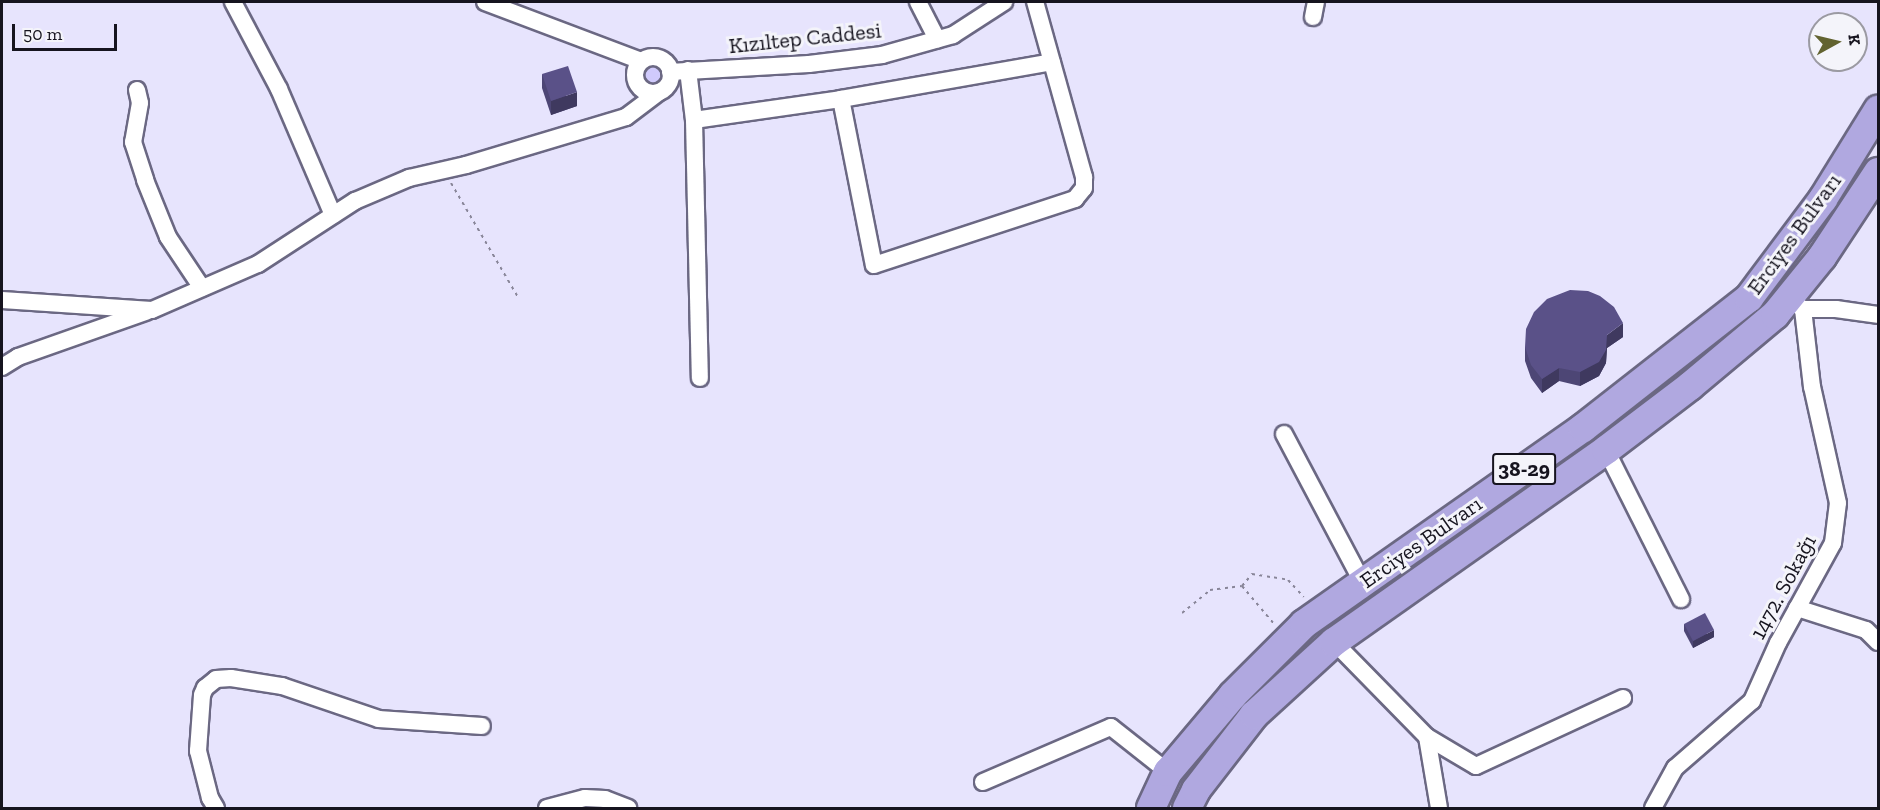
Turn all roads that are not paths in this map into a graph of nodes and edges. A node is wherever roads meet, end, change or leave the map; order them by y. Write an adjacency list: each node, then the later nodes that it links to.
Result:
1 (233, 2): 17 (street)
2 (485, 2): 7 (street)
3 (918, 2): 6 (street)
4 (1004, 2): 6 (street, Kızıltep Caddesi)
5 (1035, 2): 8 (street)
6 (937, 39): 9 (street, Kızıltep Caddesi)
7 (642, 61): 10 (street); 12 (street)
8 (1052, 62): 13 (street); 13 (street)
9 (688, 70): 10 (street, Kızıltep Caddesi); 15 (street)
10 (670, 72): 12 (street)
11 (137, 90): 18 (street)
12 (659, 92): 17 (street)
13 (841, 99): 15 (street)
14 (1878, 111): 27 (highway, Erciyes Bulvarı / 38-29)
15 (694, 120): 24 (street)
16 (1878, 172): 20 (highway, Erciyes Bulvarı / 38-29)
17 (333, 215): 18 (street)
18 (202, 288): 21 (street)
19 (2, 300): 21 (street)
20 (1796, 304): 22 (street); 26 (highway, Erciyes Bulvarı / 38-29); 29 (street, 1472. Sokağı)
21 (152, 310): 23 (street)
22 (1878, 315)
23 (2, 368)
24 (700, 378)
25 (1284, 434): 27 (street)
26 (1606, 450): 28 (street); 30 (highway, Erciyes Bulvarı / 38-29)
27 (1363, 583): 35 (highway, Erciyes Bulvarı / 38-29)
28 (1681, 599)
29 (1797, 608): 31 (street); 43 (street, 1472. Sokağı)
30 (1334, 642): 34 (street); 41 (highway, Erciyes Bulvarı / 38-29)
31 (1878, 642)
32 (1623, 698): 34 (street)
33 (482, 726): 37 (street)
34 (1427, 737): 42 (street)
35 (1168, 772): 36 (street); 40 (highway, Erciyes Bulvarı / 38-29)
36 (983, 782)
37 (216, 808)
38 (547, 808): 39 (street)
39 (628, 808)
40 (1151, 808)
41 (1187, 808)
42 (1439, 808)
43 (1653, 808)

